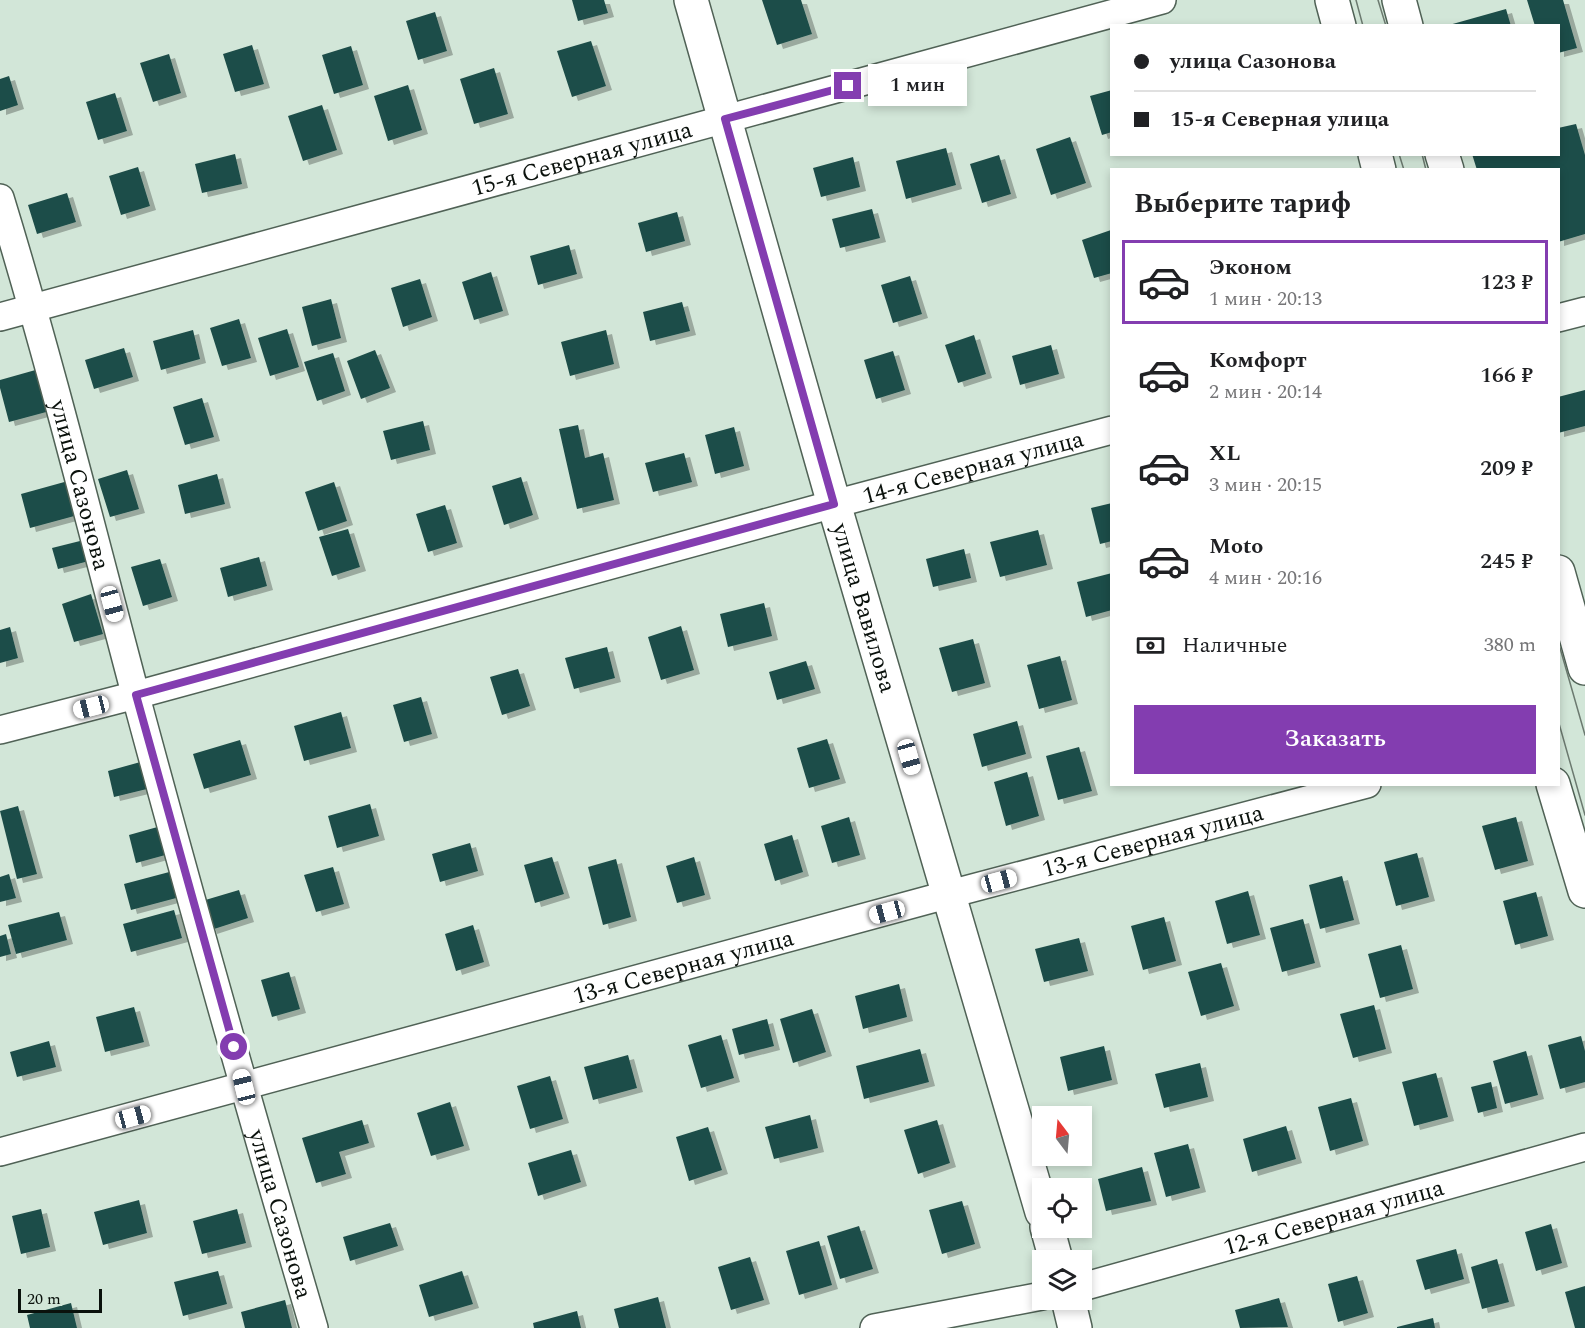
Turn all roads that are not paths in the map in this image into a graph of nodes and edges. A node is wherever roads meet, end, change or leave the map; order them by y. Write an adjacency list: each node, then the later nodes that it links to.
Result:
1 (691, 0): 7 (street, улица Вавилова)
2 (1162, 0): 7 (street, 15-я Северная улица)
3 (1332, 0): 5 (street)
4 (1399, 0): 6 (street)
5 (1338, 24)
6 (1405, 24)
7 (725, 119): 9 (street, 15-я Северная улица); 14 (street, улица Вавилова)
8 (0, 198): 9 (street, улица Сазонова)
9 (33, 308): 11 (street, 15-я Северная улица); 17 (street, улица Сазонова)
10 (1585, 311): 12 (street)
11 (0, 317)
12 (1560, 317)
13 (1110, 431): 14 (street, 14-я Северная улица)
14 (834, 504): 17 (street, 14-я Северная улица); 22 (street, улица Вавилова)
15 (1560, 579): 16 (street)
16 (1585, 668)
17 (136, 695): 18 (street, 14-я Северная улица); 23 (street, улица Сазонова)
18 (0, 730)
19 (1360, 786): 22 (street, 13-я Северная улица)
20 (1555, 786): 21 (street)
21 (1585, 891)
22 (950, 894): 23 (street, 13-я Северная улица); 26 (street, улица Вавилова)
23 (244, 1087): 25 (street, 13-я Северная улица); 30 (street, улица Сазонова)
24 (1585, 1147): 27 (street, 12-я Северная улица)
25 (0, 1152)
26 (1032, 1178)
27 (1092, 1284)
28 (1032, 1298): 31 (street)
29 (1071, 1310): 32 (street)
30 (314, 1328)
31 (874, 1328)
32 (1076, 1328)

